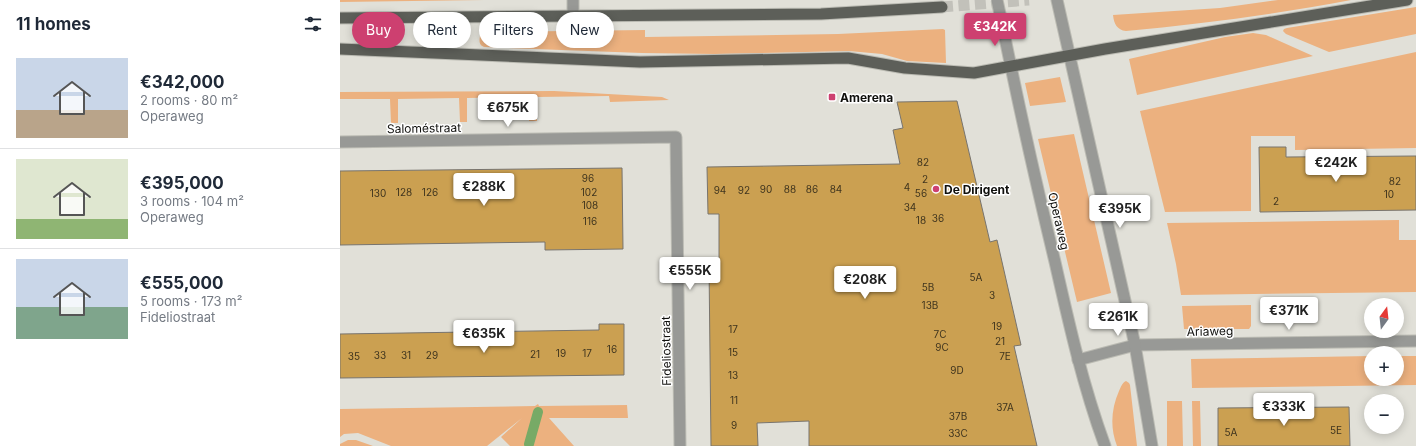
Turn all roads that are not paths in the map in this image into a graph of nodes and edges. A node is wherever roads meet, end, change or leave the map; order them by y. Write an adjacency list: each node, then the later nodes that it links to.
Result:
1 (573, 0): 6 (street)
2 (996, 0): 12 (street, Operaweg, bridge)
3 (1057, 0): 11 (street)
4 (1407, 0): 11 (main road)
5 (942, 7): 8 (main road)
6 (573, 12)
7 (556, 16): 9 (main road)
8 (614, 16)
9 (340, 18)
10 (340, 49): 12 (main road)
11 (1070, 55): 12 (main road); 16 (street)
12 (1011, 66): 17 (street, Operaweg)
13 (676, 136): 14 (street, Saloméstraat); 18 (street, Fideliostraat)
14 (340, 142)
15 (1416, 341): 16 (street, Ariaweg)
16 (1135, 345): 17 (street, Ariaweg); 20 (street)
17 (1078, 360): 19 (street, Operaweg)
18 (680, 446)
19 (1105, 446)
20 (1152, 446)

